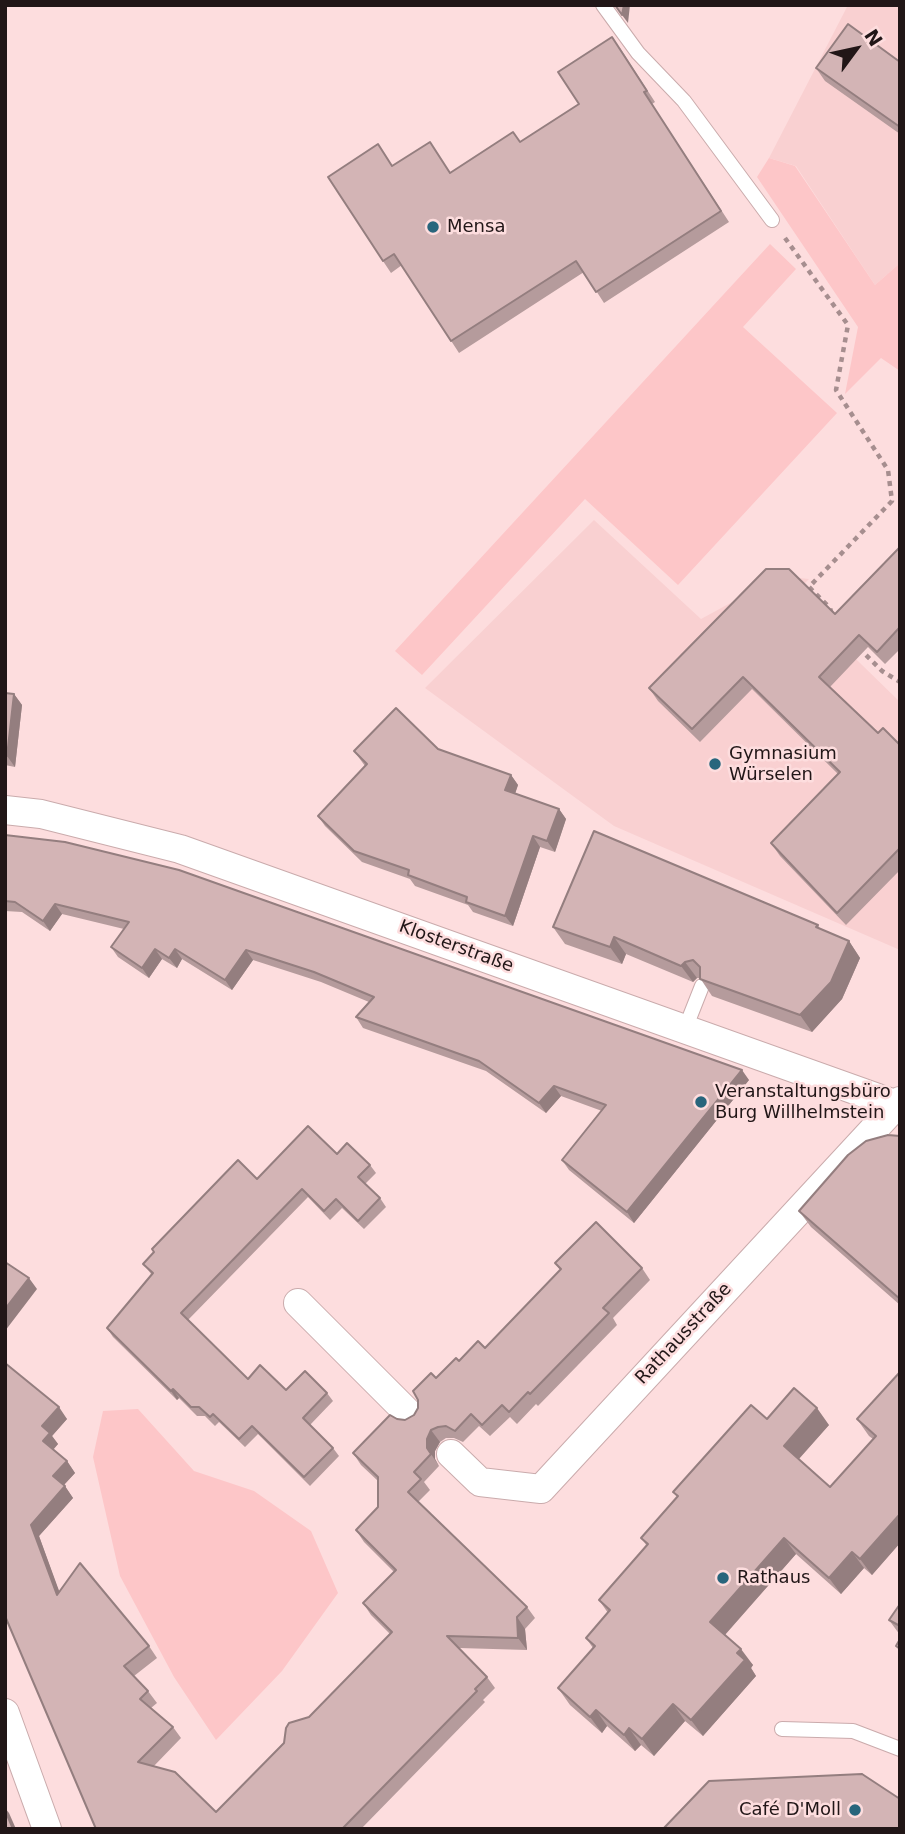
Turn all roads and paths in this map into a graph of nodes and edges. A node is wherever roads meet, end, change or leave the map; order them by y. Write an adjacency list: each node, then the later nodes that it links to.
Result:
1 (603, 5): 2 (lane)
2 (772, 220): 3 (path)
3 (835, 624)
4 (853, 643): 5 (path)
5 (900, 682)
6 (5, 810): 8 (street, Klosterstraße)
7 (702, 986): 8 (lane)
8 (685, 1029): 9 (street, Klosterstraße)
9 (899, 1104): 12 (street, Rathausstraße)
10 (298, 1303): 11 (street)
11 (410, 1415)
12 (451, 1454)
13 (5, 1713): 16 (street)
14 (782, 1729): 15 (lane)
15 (900, 1749)
16 (47, 1829)

